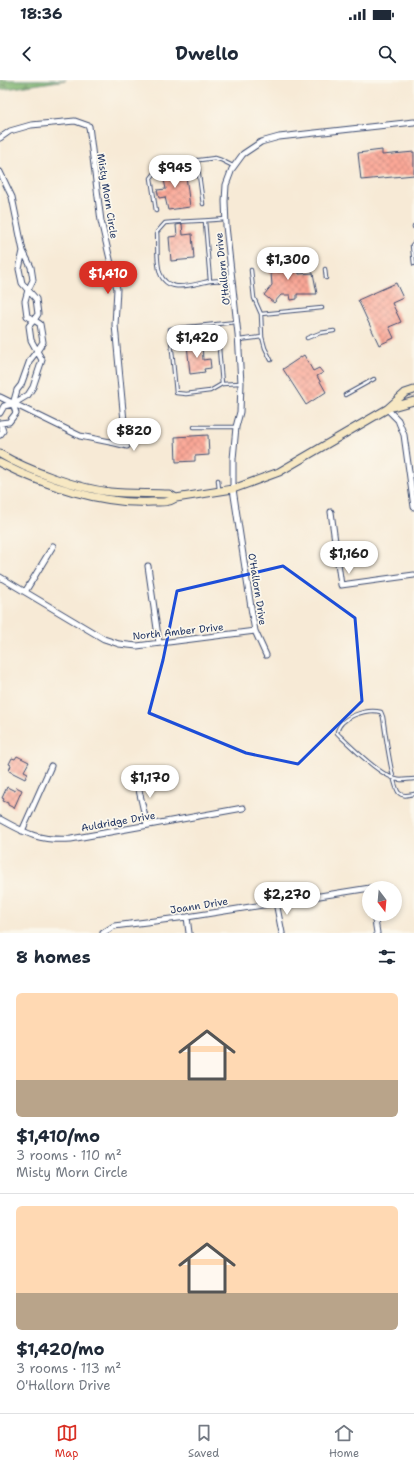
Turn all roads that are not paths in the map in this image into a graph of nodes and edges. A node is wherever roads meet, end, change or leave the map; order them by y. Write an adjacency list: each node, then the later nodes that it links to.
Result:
1 (414, 122): 4 (street, O'Hallorn Drive)
2 (0, 138): 42 (street, Misty Morn Circle)
3 (197, 160): 4 (lane); 6 (lane); 7 (lane)
4 (234, 166): 8 (street, O'Hallorn Drive)
5 (0, 172): 11 (street)
6 (203, 204)
7 (156, 211)
8 (226, 219): 9 (lane); 17 (street, O'Hallorn Drive)
9 (205, 221): 16 (lane); 16 (lane)
10 (414, 243): 12 (lane)
11 (23, 251): 18 (street); 18 (street)
12 (414, 264)
13 (251, 270): 20 (lane)
14 (325, 270): 15 (lane)
15 (326, 278)
16 (210, 281): 17 (lane)
17 (232, 281): 22 (street, O'Hallorn Drive)
18 (28, 290): 21 (street); 21 (street)
19 (322, 308): 20 (lane)
20 (261, 314): 25 (lane)
21 (34, 320): 28 (street); 28 (street)
22 (236, 322): 23 (lane); 27 (street, O'Hallorn Drive)
23 (217, 324): 31 (lane); 31 (lane)
24 (334, 330): 26 (lane)
25 (262, 337): 27 (lane); 29 (lane)
26 (307, 338)
27 (238, 340): 32 (street, O'Hallorn Drive)
28 (37, 351): 37 (street); 37 (street)
29 (271, 360)
30 (374, 379): 34 (lane)
31 (222, 384): 32 (lane)
32 (241, 384): 41 (street, O'Hallorn Drive)
33 (414, 390): 38 (street)
34 (345, 395)
35 (0, 397): 37 (street)
36 (414, 401): 38 (street)
37 (13, 404): 39 (street); 43 (street); 44 (street)
38 (387, 409): 48 (street); 51 (street)
39 (0, 413)
40 (194, 427): 41 (lane)
41 (236, 427): 48 (street, O'Hallorn Drive)
42 (126, 432): 44 (street); 44 (street, Misty Morn Circle)
43 (0, 435)
44 (115, 443)
45 (0, 454): 50 (street)
46 (0, 463): 50 (street)
47 (218, 480): 49 (lane)
48 (233, 489): 49 (street); 58 (street, O'Hallorn Drive)
49 (219, 491): 50 (street)
50 (176, 498)
51 (414, 506)
52 (331, 512): 55 (street)
53 (54, 546): 57 (street)
54 (148, 566): 59 (street)
55 (414, 575)
56 (0, 577): 57 (street, North Amber Drive)
57 (25, 592): 59 (street, North Amber Drive)
58 (256, 631): 59 (street, North Amber Drive); 60 (street, O'Hallorn Drive)
59 (159, 644)
60 (266, 655)
61 (51, 766): 69 (street)
62 (136, 777): 68 (street)
63 (394, 777): 63 (lane); 64 (lane); 65 (lane)
64 (414, 779)
65 (414, 794)
66 (243, 808): 68 (street, Auldridge Drive)
67 (0, 819): 69 (street, Auldridge Drive)
68 (147, 825): 69 (street, Auldridge Drive)
69 (22, 831)
70 (362, 889): 71 (street, Joann Drive)
71 (276, 902): 72 (street, Joann Drive); 76 (street)
72 (187, 917): 74 (street, Joann Drive); 75 (street)
73 (375, 921): 77 (street)
74 (103, 933)
75 (189, 933)
76 (282, 933)
77 (377, 933)

